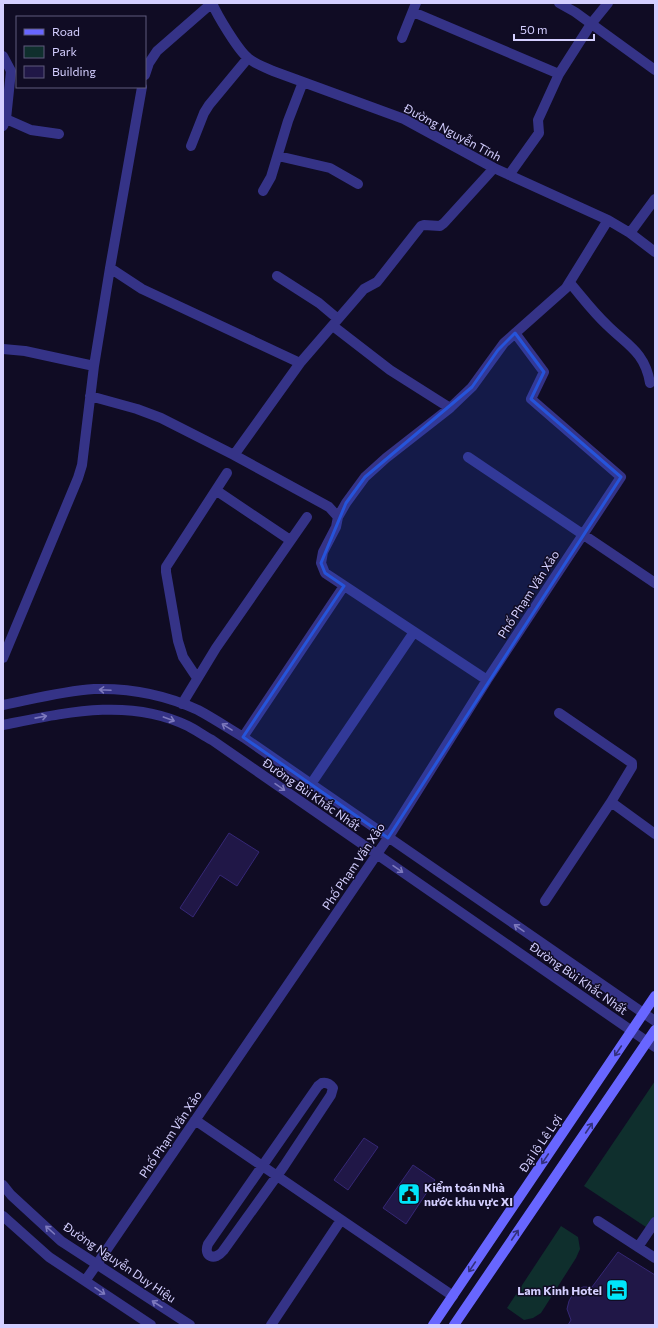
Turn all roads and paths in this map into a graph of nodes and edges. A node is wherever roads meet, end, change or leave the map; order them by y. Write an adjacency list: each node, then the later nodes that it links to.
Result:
1 (212, 3): 8 (street, Đường Nguyễn Tĩnh); 10 (street)
2 (559, 3): 5 (street)
3 (608, 3): 5 (street)
4 (414, 7): 6 (street); 11 (street)
5 (591, 24): 9 (street); 11 (street)
6 (402, 38)
7 (3, 56): 14 (street)
8 (248, 58): 12 (street, Đường Nguyễn Tĩnh); 16 (street)
9 (655, 70)
10 (146, 72)
11 (559, 74): 19 (street)
12 (303, 82): 17 (street); 18 (street, Đường Nguyễn Tĩnh)
13 (142, 88): 26 (street)
14 (5, 122): 15 (street)
15 (59, 134)
16 (191, 146)
17 (278, 156): 20 (street); 21 (street)
18 (494, 168): 19 (street, Đường Nguyễn Tĩnh); 29 (street)
19 (509, 175): 23 (street, Đường Nguyễn Tĩnh)
20 (358, 184)
21 (263, 191)
22 (655, 199): 24 (street)
23 (608, 220): 24 (street, Đường Nguyễn Tĩnh); 28 (street)
24 (630, 233): 25 (street, Đường Nguyễn Tĩnh)
25 (655, 252)
26 (110, 268): 32 (street); 33 (street)
27 (277, 276): 29 (street)
28 (570, 283): 30 (street); 34 (street)
29 (335, 322): 32 (street); 36 (street)
30 (515, 333): 36 (street); 43 (street, Phố Phạm Văn Xảo)
31 (3, 349): 33 (street)
32 (300, 363): 37 (street)
33 (94, 366): 35 (street)
34 (650, 383)
35 (90, 396): 37 (street); 48 (street)
36 (450, 408): 42 (street)
37 (234, 455): 42 (street)
38 (468, 457): 43 (street)
39 (227, 473): 40 (street)
40 (217, 491): 44 (street); 49 (street)
41 (307, 517): 44 (street)
42 (338, 517): 46 (street)
43 (583, 534): 45 (street); 50 (street, Phố Phạm Văn Xảo)
44 (290, 540): 49 (street)
45 (655, 583)
46 (344, 586): 47 (street); 55 (street)
47 (414, 632): 50 (street); 56 (street)
48 (3, 658)
49 (198, 678): 51 (street)
50 (487, 680): 59 (street, Phố Phạm Văn Xảo)
51 (182, 704): 52 (street, Đường Bùi Khắc Nhất, one-way to 52); 55 (street, Đường Bùi Khắc Nhất, one-way to 51)
52 (3, 705)
53 (559, 713): 57 (street)
54 (3, 725): 60 (street, Đường Bùi Khắc Nhất, one-way to 60)
55 (243, 737): 56 (street, Đường Bùi Khắc Nhất)
56 (311, 784): 59 (street, Đường Bùi Khắc Nhất)
57 (611, 802): 58 (street); 61 (street)
58 (655, 834)
59 (388, 838): 60 (street, Phố Phạm Văn Xảo); 63 (street, Đường Bùi Khắc Nhất, one-way to 59)
60 (377, 854): 65 (street, Đường Bùi Khắc Nhất, one-way to 65); 68 (street, Phố Phạm Văn Xảo)
61 (545, 901)
62 (655, 996): 63 (main road, Đại lộ Lê Lợi)
63 (643, 1013): 64 (street, Đường Bùi Khắc Nhất); 65 (main road, Đại lộ Lê Lợi)
64 (655, 1021)
65 (632, 1030): 67 (street, Đường Bùi Khắc Nhất); 80 (main road, Đại lộ Lê Lợi, one-way to 80)
66 (655, 1030): 67 (main road)
67 (651, 1044): 85 (main road, one-way to 67)
68 (195, 1120): 69 (street); 78 (street, Phố Phạm Văn Xảo)
69 (263, 1166): 70 (street); 70 (street); 70 (street)
70 (277, 1176): 73 (street)
71 (3, 1185): 78 (street, Đường Nguyễn Duy Hiệu, one-way to 71)
72 (3, 1216): 79 (street)
73 (341, 1220): 80 (street); 83 (street)
74 (598, 1221): 76 (street)
75 (655, 1222): 76 (street)
76 (638, 1247): 77 (street)
77 (655, 1258)
78 (97, 1264): 79 (street, Phố Phạm Văn Xảo); 82 (street, Đường Nguyễn Duy Hiệu, one-way to 78)
79 (85, 1281): 81 (street, one-way to 81)
80 (453, 1296): 84 (main road, Đại lộ Lê Lợi)
81 (151, 1325)
82 (190, 1325)
83 (271, 1325)
84 (433, 1325)
85 (454, 1325)

